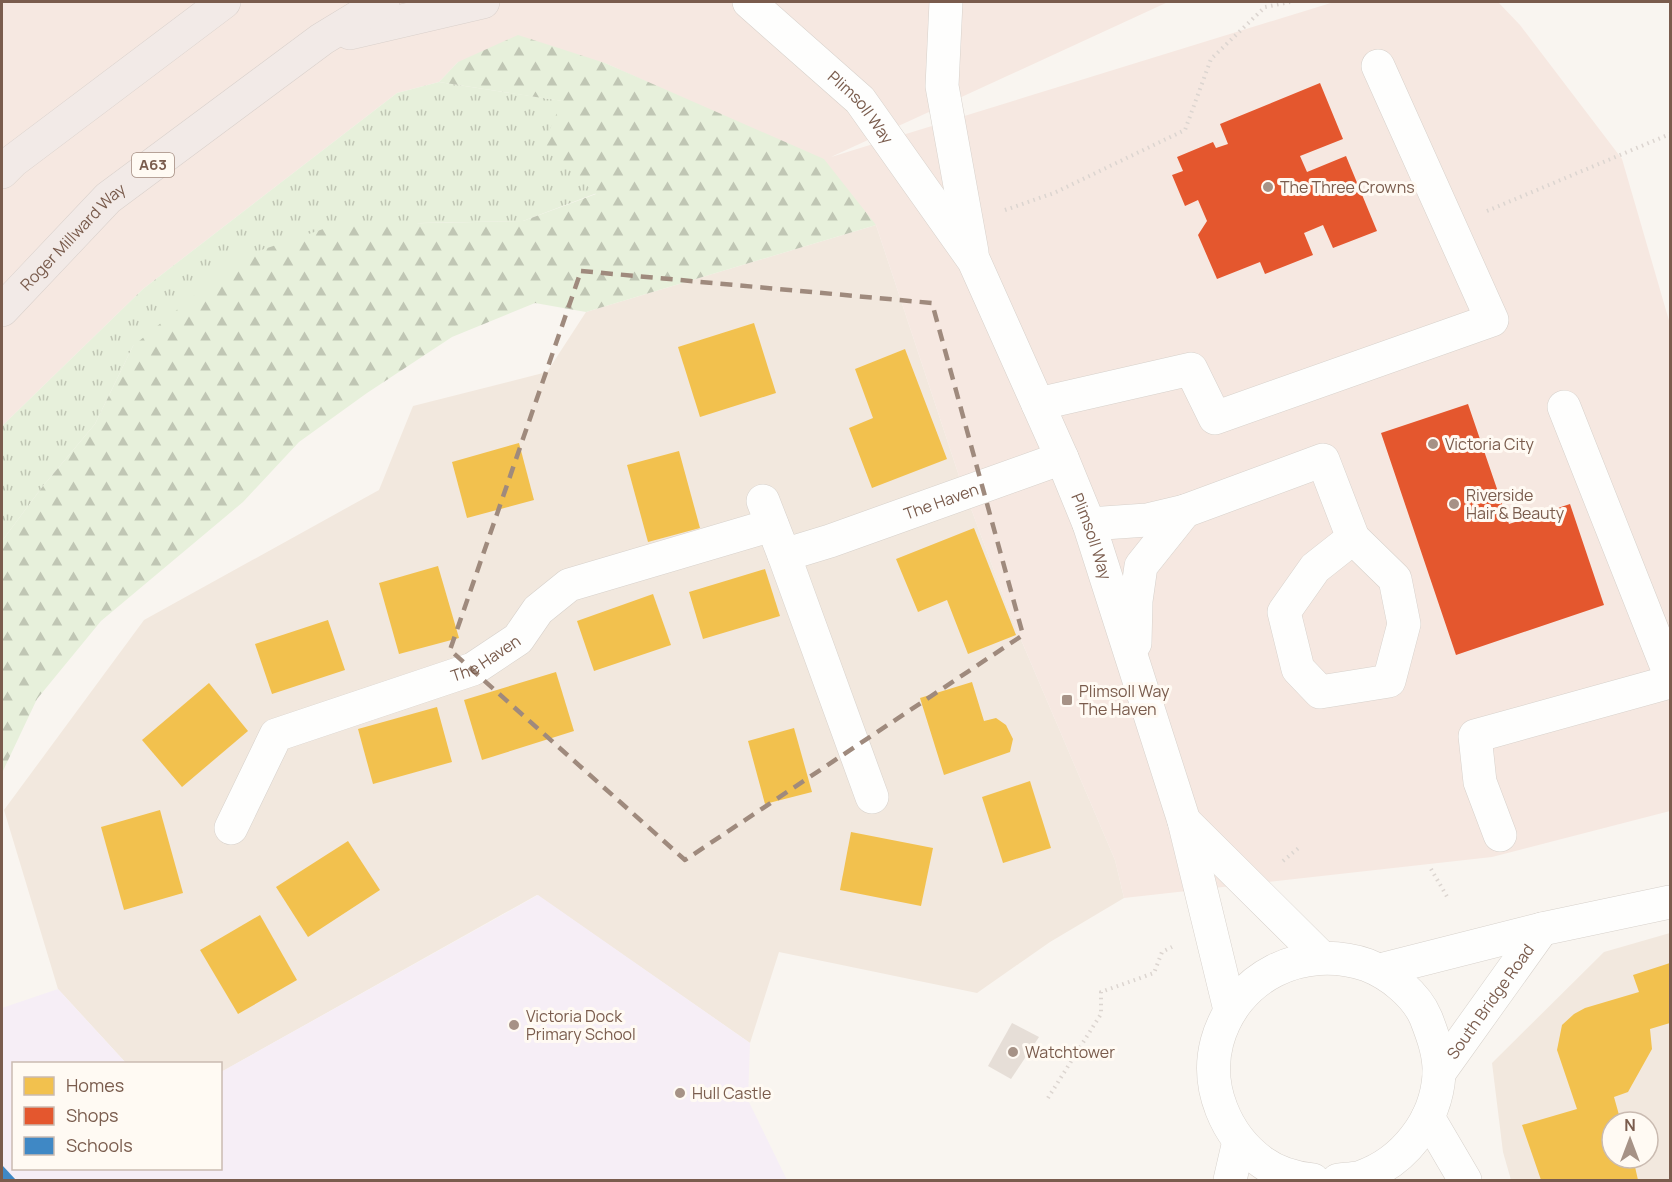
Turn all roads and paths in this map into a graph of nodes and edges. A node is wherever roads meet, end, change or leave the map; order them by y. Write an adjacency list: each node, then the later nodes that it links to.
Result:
1 (224, 2): 10 (highway)
2 (383, 2): 7 (highway, Roger Millward Way / A63)
3 (483, 2): 7 (highway, Roger Millward Way / A63)
4 (749, 2): 13 (street, Plimsoll Way)
5 (946, 2): 11 (street, Plimsoll Way)
6 (1290, 2): 11 (path)
7 (322, 39): 14 (highway, Roger Millward Way / A63)
8 (1378, 66): 12 (street)
9 (1671, 134): 12 (path)
10 (2, 172)
11 (967, 223): 13 (street, Plimsoll Way)
12 (1450, 227): 15 (street)
13 (974, 261): 15 (street, Plimsoll Way)
14 (2, 310)
15 (1038, 404): 17 (street, Plimsoll Way)
16 (1564, 407): 23 (street)
17 (1062, 458): 19 (street, Plimsoll Way); 20 (street, The Haven)
18 (1185, 511): 19 (street); 21 (street); 22 (street)
19 (1089, 524): 22 (street, Plimsoll Way)
20 (773, 527): 25 (street); 27 (street, The Haven)
21 (1353, 538): 21 (street)
22 (1134, 665): 26 (street, Plimsoll Way)
23 (1671, 675)
24 (1671, 682): 28 (street)
25 (872, 796)
26 (1184, 821): 36 (street, Plimsoll Way); 38 (street, Plimsoll Way)
27 (231, 828)
28 (1500, 835)
29 (1301, 846): 30 (path)
30 (1278, 865)
31 (1431, 869): 32 (path)
32 (1449, 900)
33 (1671, 902): 34 (street, South Bridge Road)
34 (1542, 929): 37 (street, South Bridge Road); 39 (street, South Bridge Road)
35 (1173, 947): 40 (path)
36 (1322, 957): 37 (street); 38 (street)
37 (1380, 970): 39 (street)
38 (1230, 1010): 42 (street)
39 (1439, 1073): 41 (street)
40 (1048, 1098)
41 (1428, 1118): 43 (street); 46 (street)
42 (1239, 1141): 44 (street); 45 (street)
43 (1355, 1179)
44 (1230, 1180)
45 (1313, 1180)
46 (1465, 1180)

